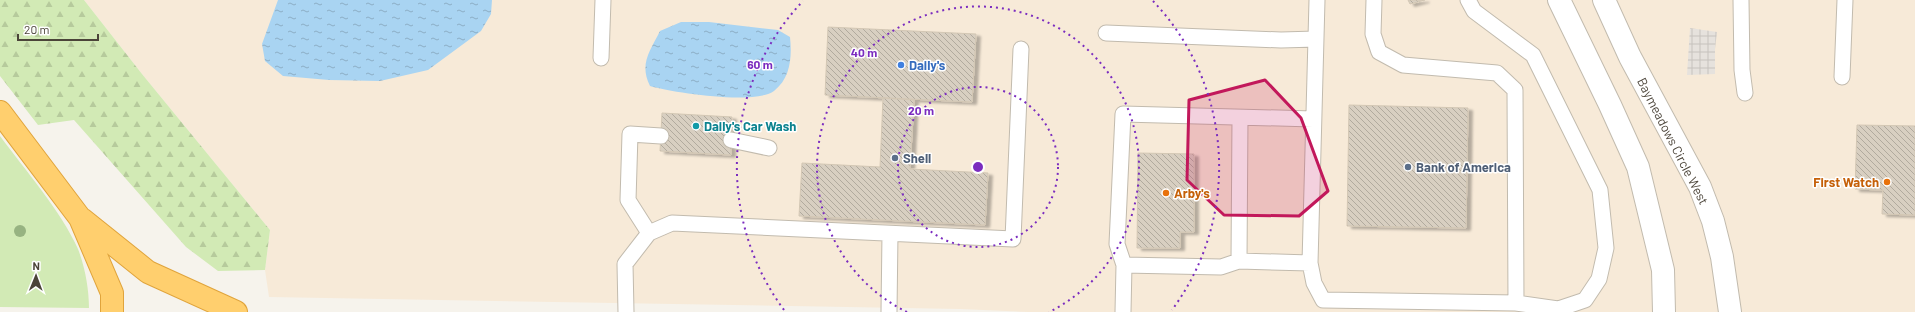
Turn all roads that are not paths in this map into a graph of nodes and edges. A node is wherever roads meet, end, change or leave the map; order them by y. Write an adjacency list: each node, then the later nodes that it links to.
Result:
1 (603, 0): 12 (lane)
2 (1317, 0): 10 (lane)
3 (1374, 0): 27 (lane)
4 (1468, 0): 29 (lane)
5 (1559, 0): 35 (street)
6 (1604, 0): 36 (street, Baymeadows Circle West)
7 (1741, 0): 14 (lane)
8 (1845, 0): 13 (lane)
9 (1106, 33): 10 (lane)
10 (1316, 39): 17 (lane)
11 (1021, 49): 23 (lane)
12 (601, 58)
13 (1842, 77)
14 (1745, 93)
15 (0, 112): 21 (highway)
16 (1240, 118): 17 (lane); 24 (lane); 26 (lane)
17 (1314, 119): 25 (lane)
18 (661, 136): 22 (lane)
19 (731, 140): 20 (lane)
20 (769, 148)
21 (80, 218): 30 (highway); 31 (highway)
22 (649, 233): 23 (lane); 32 (lane)
23 (890, 234): 33 (lane)
24 (1239, 261): 25 (lane); 26 (lane)
25 (1310, 263): 28 (lane)
26 (1124, 264): 34 (lane)
27 (1516, 303): 28 (lane); 29 (lane)
28 (1324, 306)
29 (1558, 310)
30 (112, 312)
31 (236, 312)
32 (626, 312)
33 (889, 312)
34 (1123, 312)
35 (1664, 312)
36 (1730, 312)

